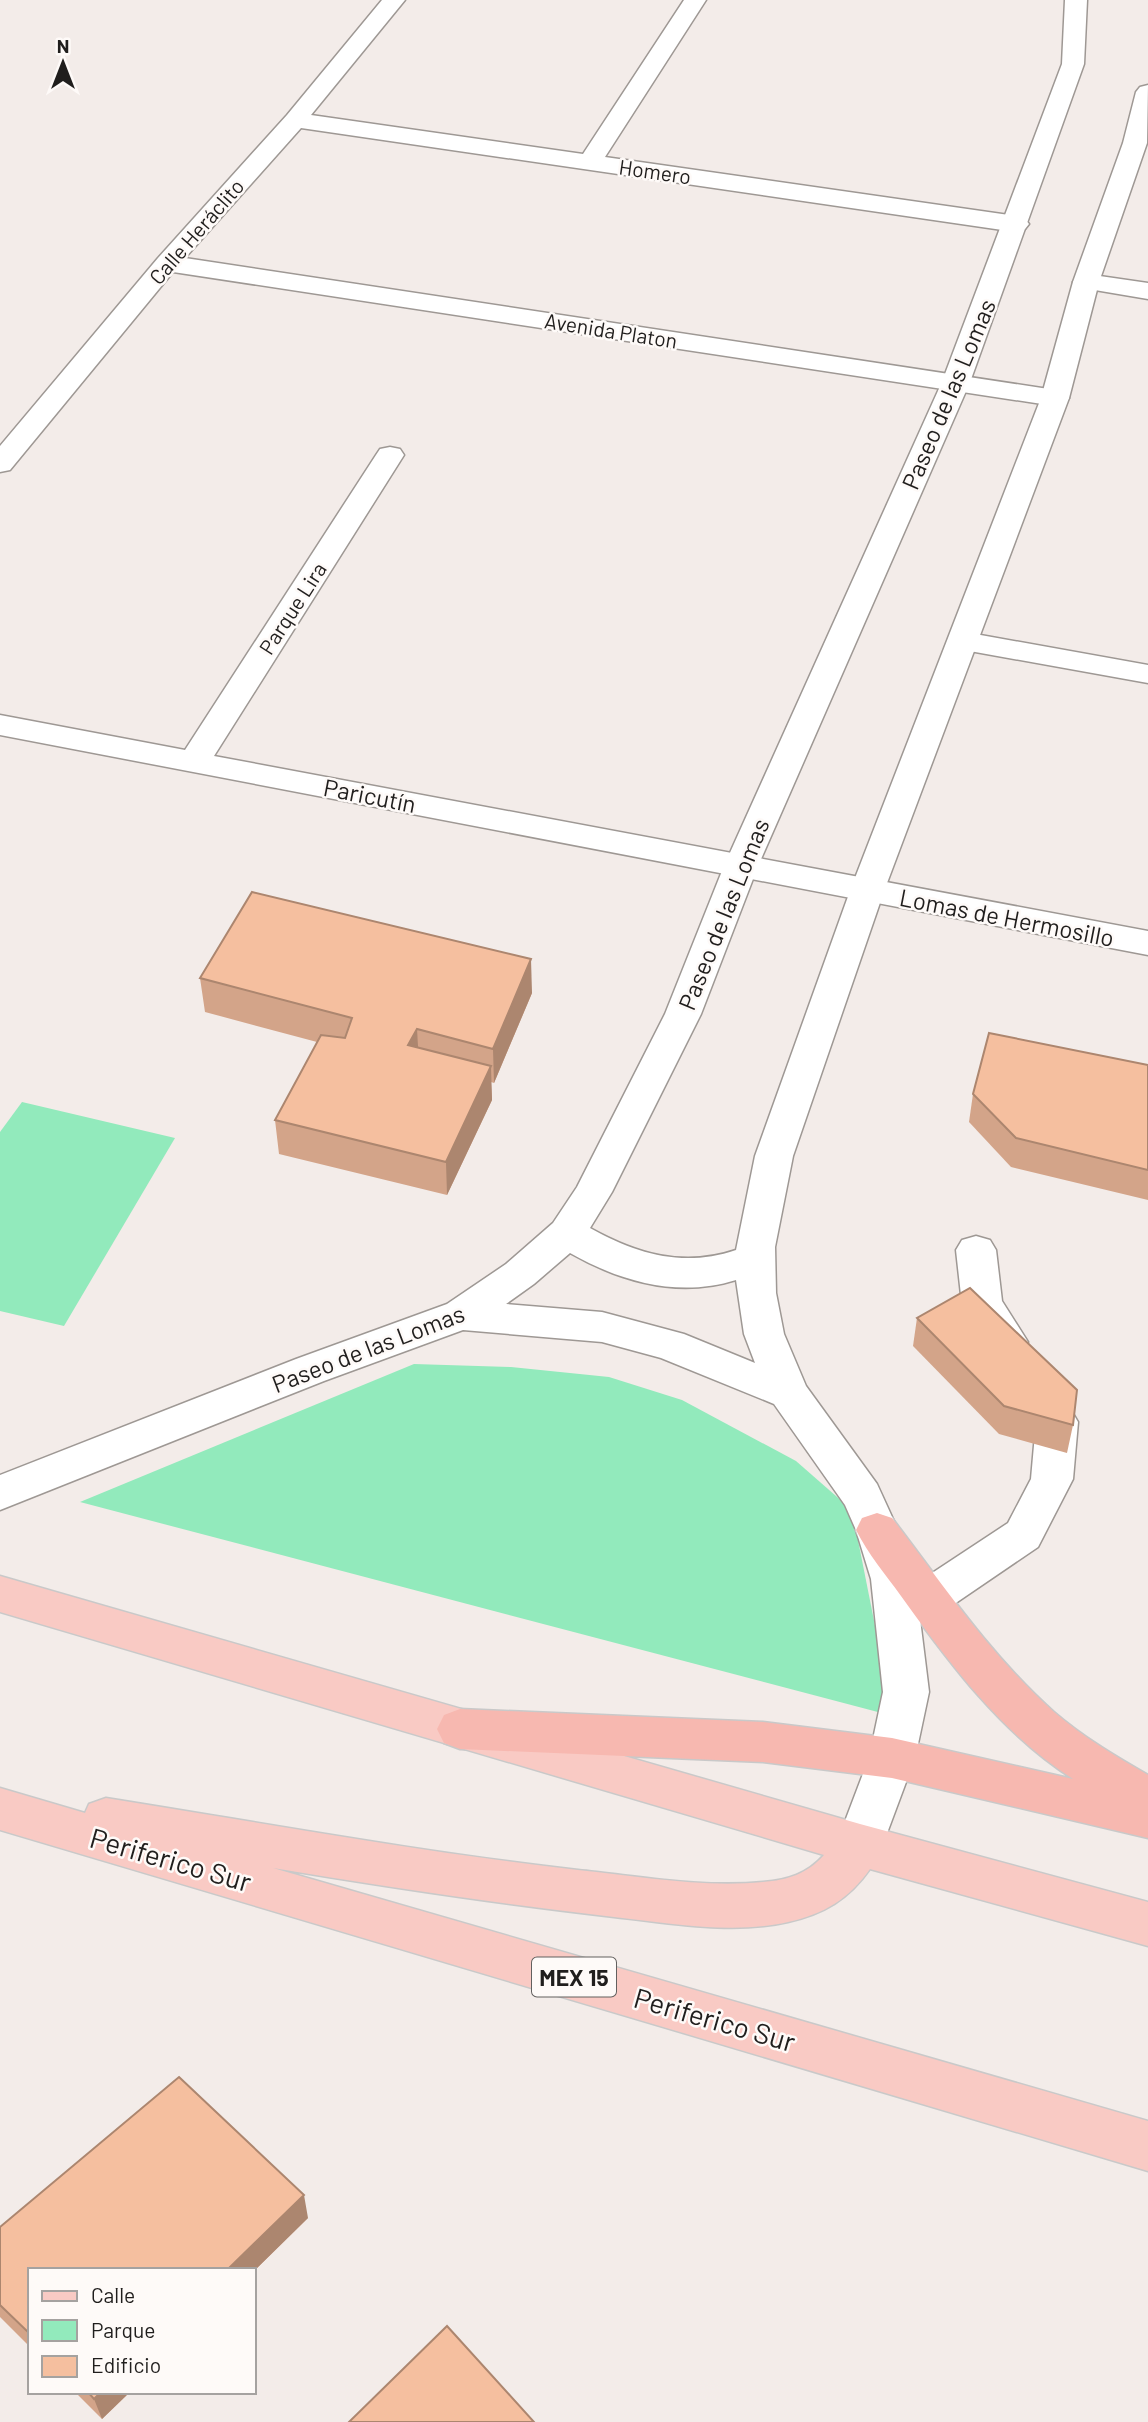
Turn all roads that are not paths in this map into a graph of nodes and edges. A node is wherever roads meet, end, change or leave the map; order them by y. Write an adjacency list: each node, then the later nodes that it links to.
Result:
1 (394, 0): 5 (street, Calle Heráclito)
2 (695, 0): 7 (street)
3 (1076, 0): 8 (street, Paseo de las Lomas)
4 (1148, 92): 6 (street)
5 (295, 120): 7 (street, Homero); 9 (street, Calle Heráclito)
6 (1142, 144): 10 (street)
7 (591, 162): 8 (street, Homero)
8 (1016, 224): 12 (street, Paseo de las Lomas)
9 (167, 263): 12 (street, Avenida Platon); 15 (street, Calle Heráclito)
10 (1086, 282): 11 (street); 13 (street)
11 (1148, 291)
12 (956, 382): 13 (street, Avenida Platon); 20 (street, Paseo de las Lomas)
13 (1055, 398): 16 (street)
14 (390, 455): 19 (street, Parque Lira)
15 (0, 464)
16 (964, 641): 17 (street); 21 (street)
17 (1148, 674)
18 (0, 725): 19 (street, Paricutín)
19 (194, 762): 20 (street, Paricutín)
20 (741, 866): 21 (street, Paricutín); 23 (street, Paseo de las Lomas)
21 (867, 891): 22 (street, Lomas de Hermosillo); 25 (street)
22 (1148, 943)
23 (567, 1233): 25 (street); 26 (street, Paseo de las Lomas)
24 (976, 1250): 31 (street)
25 (755, 1259): 27 (street)
26 (461, 1315): 27 (street); 28 (street, Paseo de las Lomas)
27 (788, 1393): 29 (street)
28 (0, 1493)
29 (877, 1530): 31 (highway); 33 (street)
30 (0, 1594): 32 (main road)
31 (929, 1598): 34 (highway)
32 (460, 1728): 33 (highway); 38 (main road)
33 (892, 1758): 37 (highway); 38 (street)
34 (1148, 1799)
35 (0, 1802): 38 (main road)
36 (0, 1809): 40 (main road, Periferico Sur / MEX 15)
37 (1148, 1817)
38 (860, 1845): 39 (main road)
39 (1148, 1924)
40 (1148, 2146)

